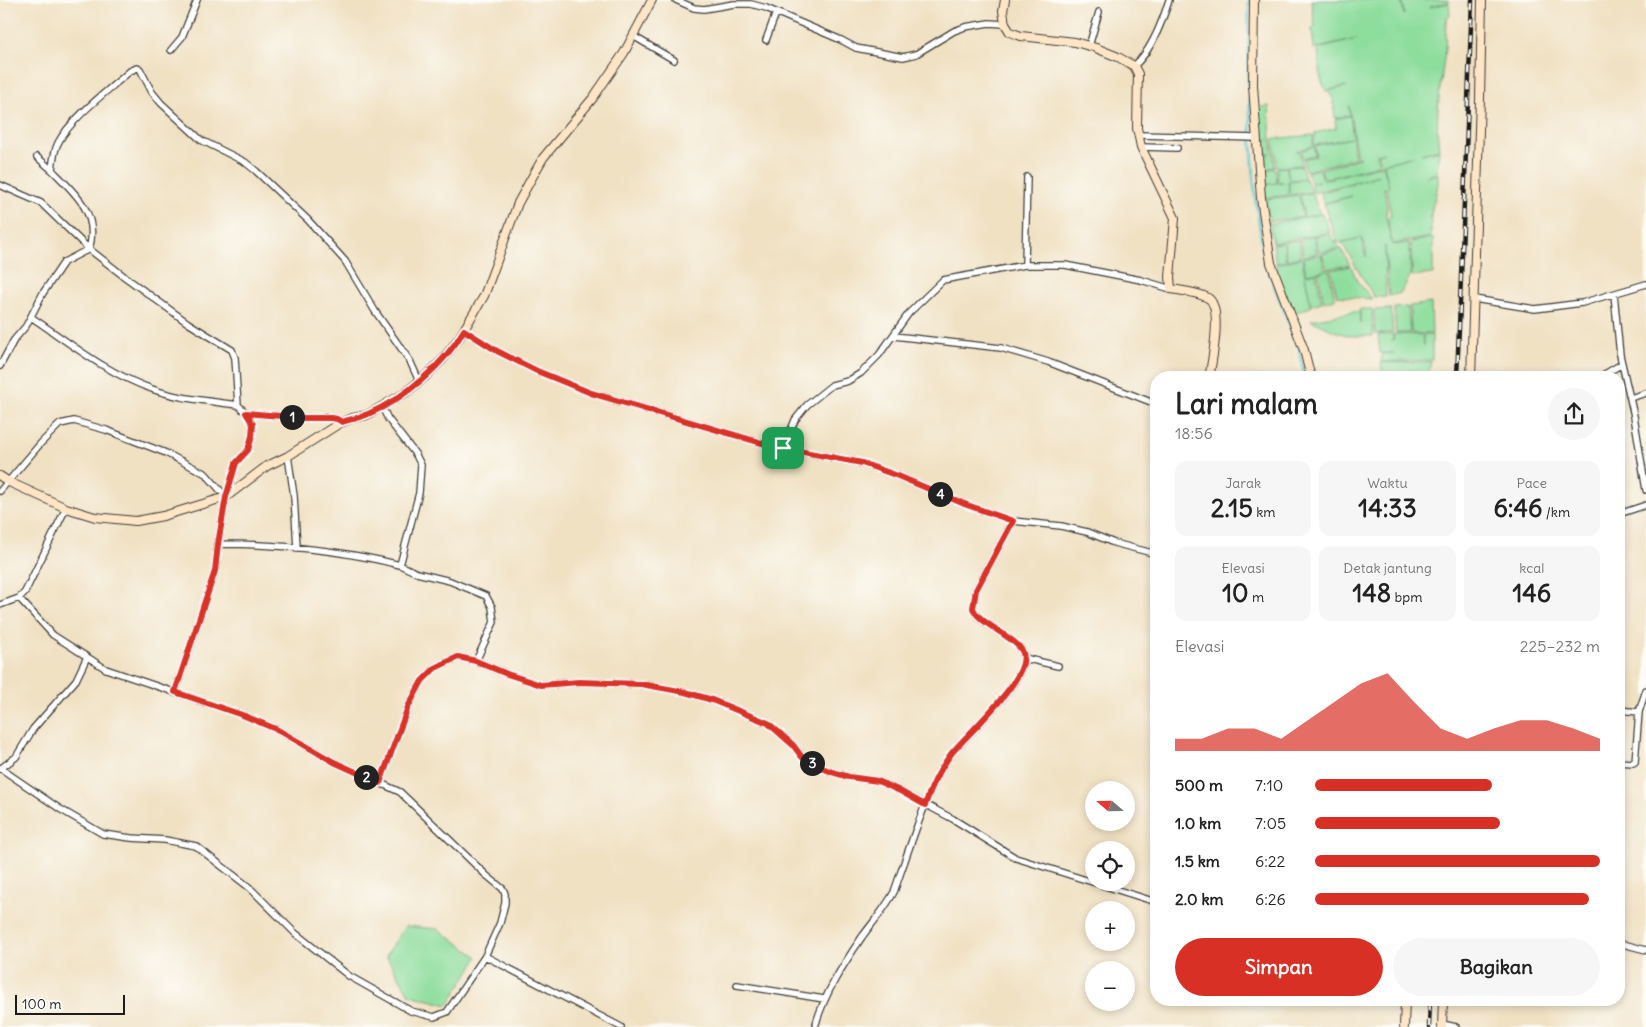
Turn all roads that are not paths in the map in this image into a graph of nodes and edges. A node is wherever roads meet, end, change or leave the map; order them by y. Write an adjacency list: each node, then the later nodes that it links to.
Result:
1 (197, 0): 14 (street)
2 (652, 0): 11 (street)
3 (676, 0): 9 (street)
4 (1005, 0): 10 (street)
5 (1169, 0): 16 (street)
6 (1254, 0): 18 (street)
7 (1482, 0): 30 (street)
8 (1100, 12): 13 (street)
9 (776, 13): 10 (street); 12 (street)
10 (1005, 24): 13 (street)
11 (633, 36): 15 (street); 32 (street)
12 (766, 40)
13 (1089, 46): 16 (street)
14 (171, 50)
15 (674, 60)
16 (1134, 66): 17 (street)
17 (1139, 135): 18 (street); 19 (street)
18 (1253, 139): 37 (street)
19 (1141, 147): 20 (street); 28 (street)
20 (1178, 148)
21 (37, 156): 22 (street)
22 (52, 170): 25 (street); 42 (street)
23 (1027, 177): 26 (street)
24 (0, 185): 25 (street)
25 (89, 249): 31 (street); 46 (street)
26 (1026, 264): 28 (street); 33 (street)
27 (1646, 284): 29 (street)
28 (1170, 289): 36 (street)
29 (1614, 294): 30 (street); 34 (street)
30 (1474, 299): 38 (street)
31 (31, 317): 35 (street); 46 (street)
32 (464, 330): 42 (street); 50 (street)
33 (894, 336): 45 (street); 50 (street)
34 (1622, 364): 39 (street); 40 (street)
35 (0, 366)
36 (1210, 371)
37 (1309, 371)
38 (1471, 371)
39 (1610, 371)
40 (1624, 371)
41 (1625, 377): 44 (street)
42 (419, 381): 47 (street)
43 (1646, 393): 44 (street)
44 (1630, 398): 54 (street)
45 (1150, 402)
46 (238, 405): 48 (street)
47 (382, 407): 49 (street); 64 (street)
48 (246, 413): 49 (street); 56 (street)
49 (342, 422): 51 (street)
50 (783, 448): 60 (street)
51 (288, 456): 56 (street); 62 (street)
52 (0, 476): 53 (street)
53 (9, 482): 55 (street); 56 (street); 58 (street)
54 (1646, 490)
55 (0, 491)
56 (226, 497): 58 (street); 61 (street)
57 (1646, 505): 59 (street)
58 (66, 508): 65 (street)
59 (1625, 512)
60 (1013, 521): 63 (street); 68 (street)
61 (218, 544): 62 (street); 72 (street)
62 (297, 548): 64 (street)
63 (1150, 552)
64 (400, 565): 69 (street)
65 (19, 598): 66 (street); 67 (street)
66 (0, 605)
67 (86, 657): 72 (street); 76 (street)
68 (1024, 658): 70 (street); 78 (street)
69 (476, 661): 77 (street); 78 (street)
70 (1058, 666)
71 (1646, 690): 74 (street)
72 (175, 692): 77 (street)
73 (1625, 711): 74 (street)
74 (1639, 712): 75 (street)
75 (1625, 762)
76 (0, 769): 82 (street)
77 (380, 783): 82 (street)
78 (925, 805): 79 (street); 84 (street)
79 (1150, 900)
80 (1625, 945): 81 (street)
81 (1646, 950)
82 (485, 956): 88 (street)
83 (737, 985): 84 (street)
84 (824, 999): 89 (street)
85 (1405, 1006): 90 (street)
86 (1443, 1006): 87 (street)
87 (1442, 1026): 91 (street)
88 (621, 1027)
89 (815, 1027)
90 (1404, 1027)
91 (1456, 1027)

